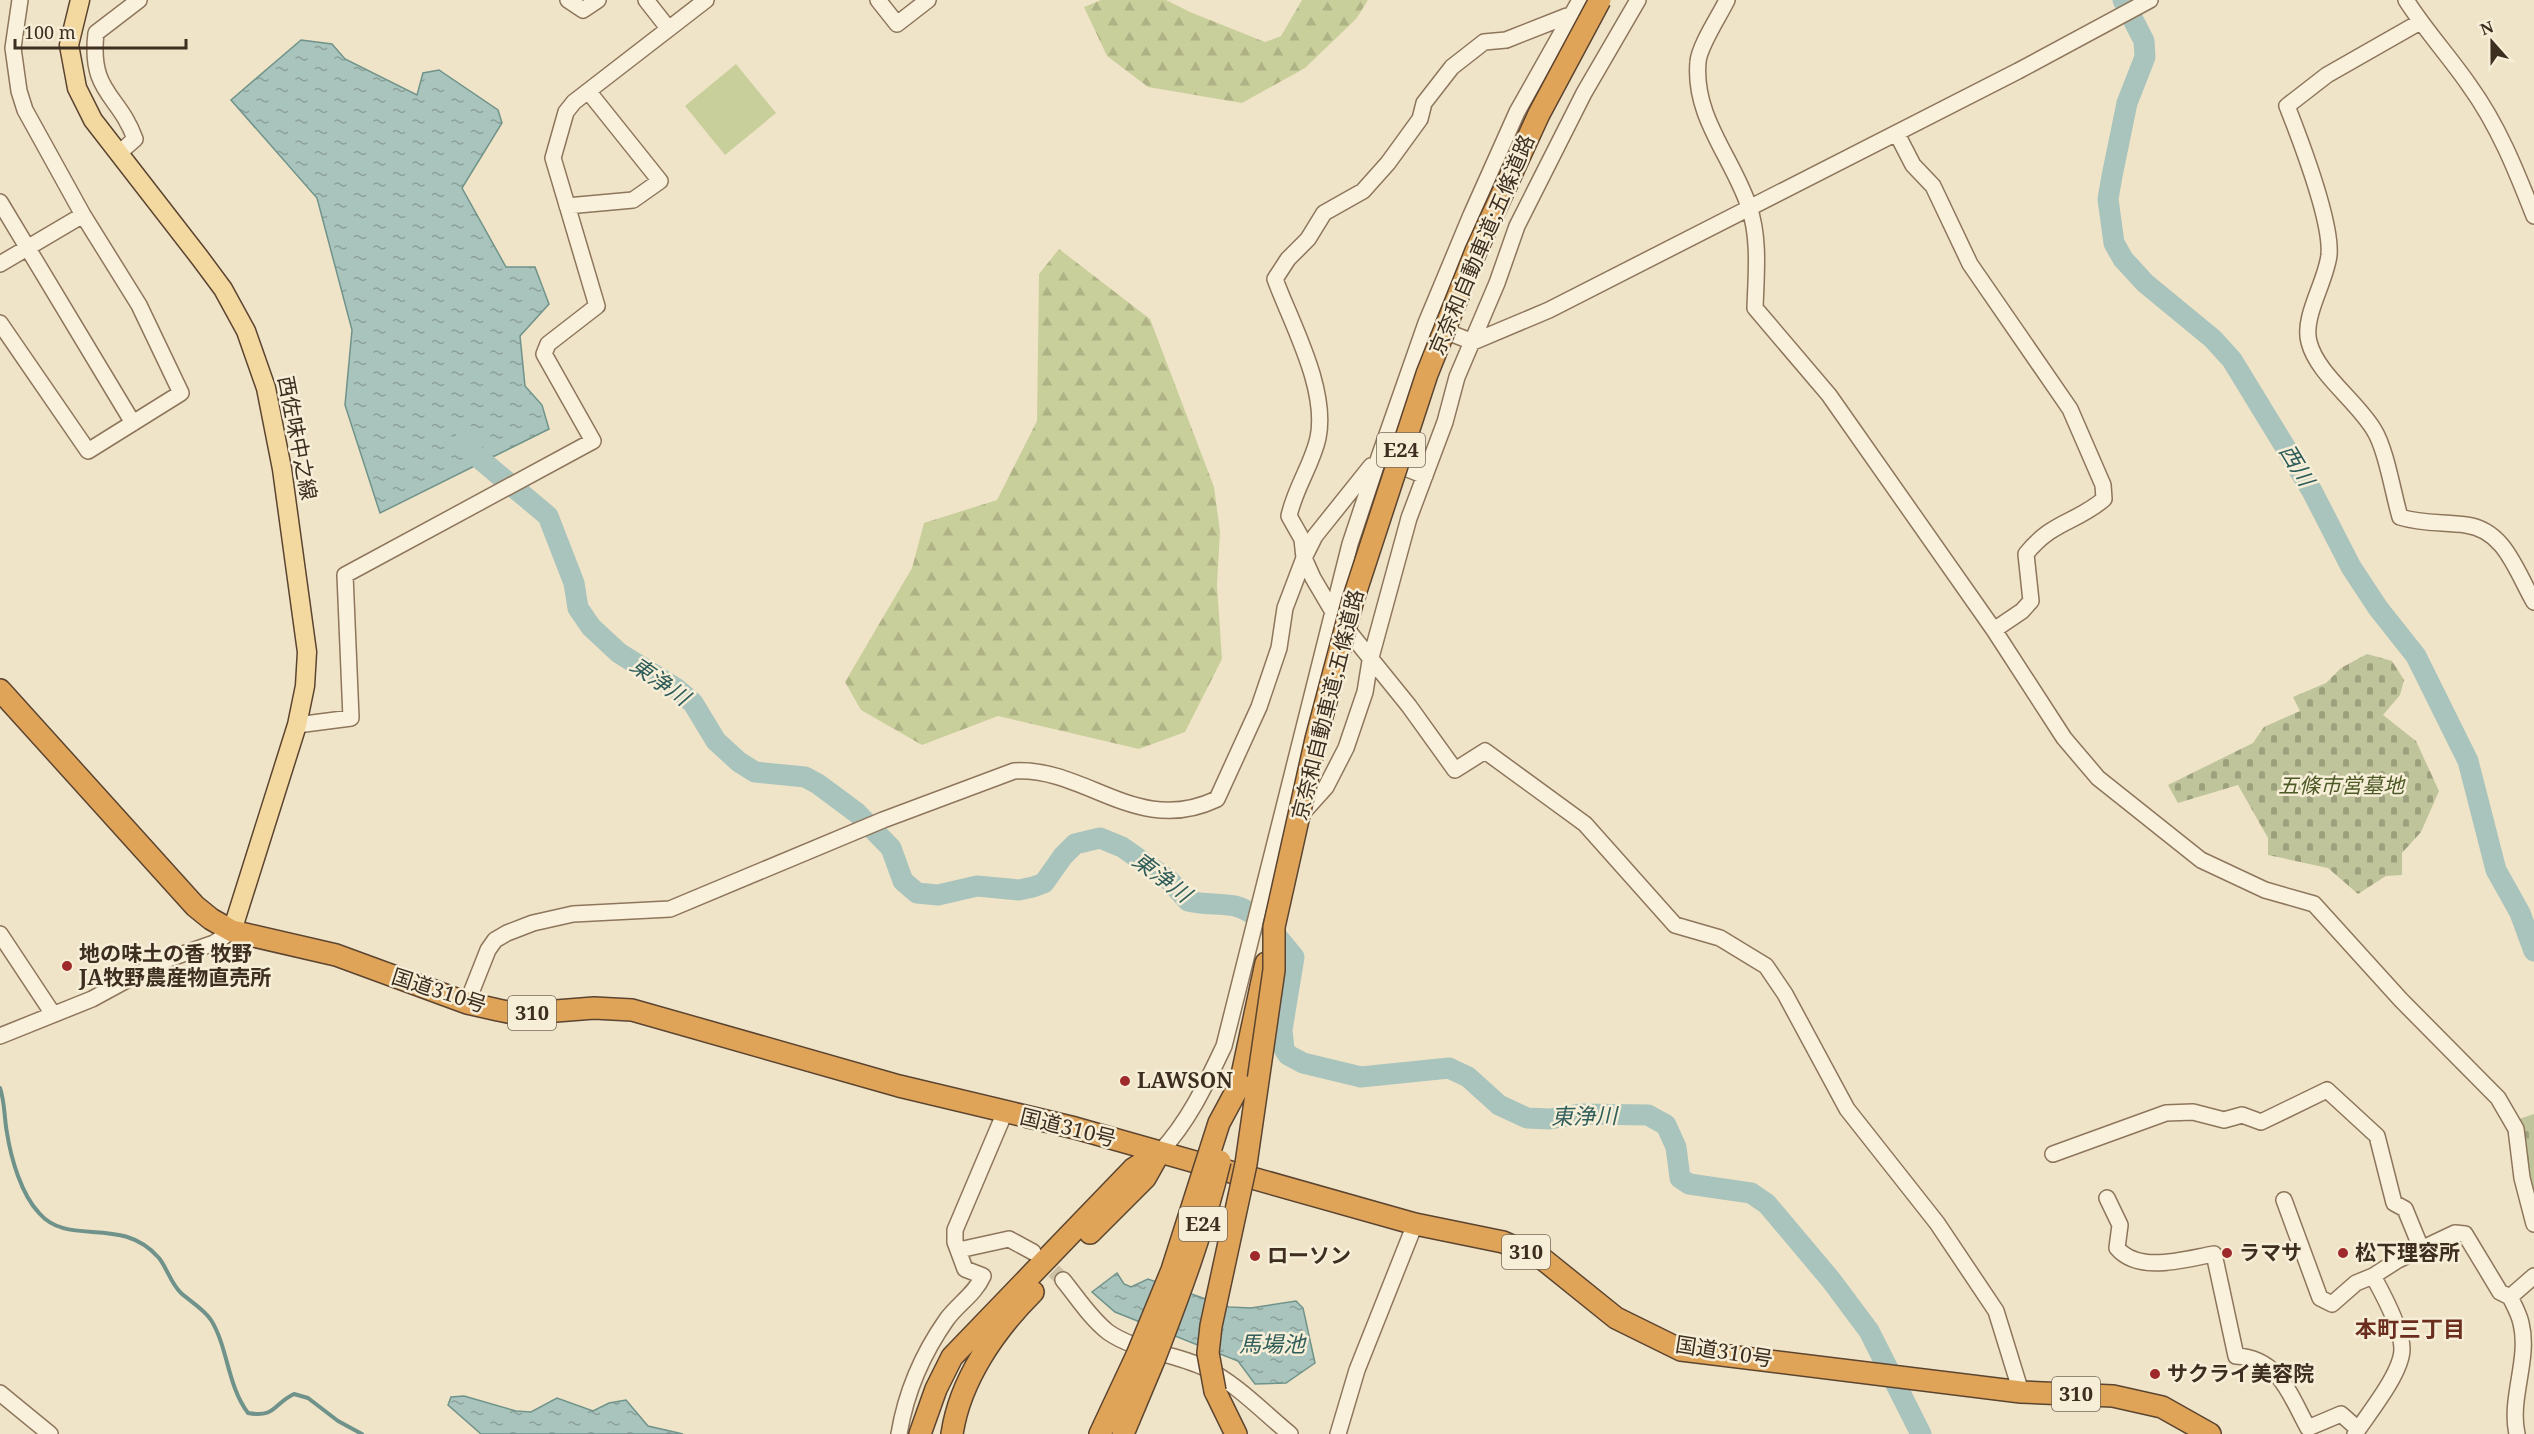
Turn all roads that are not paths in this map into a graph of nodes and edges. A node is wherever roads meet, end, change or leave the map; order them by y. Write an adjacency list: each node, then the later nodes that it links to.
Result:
1 (20, 0): 19 (street)
2 (80, 0): 22 (main road, 西佐味中之線)
3 (139, 0): 22 (street)
4 (568, 0): 5 (street)
5 (598, 0)
6 (646, 0): 18 (street)
7 (704, 0): 18 (street)
8 (878, 0): 9 (street)
9 (928, 0)
10 (1580, 0): 16 (street)
11 (1600, 0): 44 (highway, 京奈和自動車道;五條道路 / E24, bridge)
12 (1638, 0): 32 (street)
13 (1727, 0): 25 (street)
14 (2406, 0): 17 (street)
15 (2143, 3): 21 (street)
16 (1571, 17): 31 (street); 36 (street)
17 (2420, 22): 27 (street); 37 (street)
18 (668, 28): 20 (street)
19 (7, 48): 26 (street)
20 (588, 91): 24 (street); 24 (street)
21 (1897, 134): 25 (street); 39 (street)
22 (119, 153): 42 (main road, 西佐味中之線)
23 (0, 202): 28 (street)
24 (567, 206): 42 (street)
25 (1750, 208): 32 (street); 39 (street)
26 (83, 215): 28 (street); 33 (street)
27 (2534, 216)
28 (27, 247): 29 (street); 33 (street)
29 (0, 264)
30 (0, 323): 33 (street)
31 (1426, 323): 32 (street); 34 (street)
32 (1473, 342): 35 (street)
33 (133, 423)
34 (1379, 457): 35 (street); 36 (street); 38 (street)
35 (1425, 476): 40 (street)
36 (1304, 558): 38 (street); 47 (street)
37 (2534, 602)
38 (1333, 612): 40 (street); 43 (street)
39 (1994, 630): 56 (street)
40 (1370, 661): 43 (street); 66 (street)
41 (0, 690): 45 (highway, 国道310号 / 310)
42 (297, 725): 45 (main road, 西佐味中之線)
43 (1280, 830): 51 (street)
44 (1274, 927): 65 (highway, 京奈和自動車道;五條道路 / E24, bridge); 75 (highway, bridge)
45 (232, 931): 47 (highway, 国道310号 / 310); 48 (street)
46 (0, 934): 48 (street)
47 (466, 1003): 50 (highway, 国道310号 / 310)
48 (53, 1014): 49 (street)
49 (0, 1035)
50 (1005, 1112): 51 (highway, 国道310号 / 310); 58 (street)
51 (1160, 1152): 55 (highway, 国道310号 / 310); 64 (highway); 69 (highway)
52 (2053, 1154): 57 (street)
53 (2107, 1198): 68 (street)
54 (2284, 1200): 60 (street)
55 (1415, 1224): 66 (highway, 国道310号 / 310); 77 (street)
56 (2534, 1224)
57 (2421, 1248): 60 (street); 63 (street)
58 (959, 1250): 59 (street); 71 (street)
59 (1034, 1252)
60 (2373, 1276): 68 (street)
61 (2534, 1276): 63 (street)
62 (1064, 1280): 76 (street)
63 (2510, 1297): 79 (street)
64 (1017, 1308): 69 (highway); 72 (highway)
65 (1145, 1358): 73 (highway); 74 (highway)
66 (2021, 1392): 78 (highway, 国道310号 / 310)
67 (0, 1393): 70 (street)
68 (2356, 1432)
69 (924, 1433)
70 (50, 1434)
71 (899, 1434)
72 (952, 1434)
73 (1100, 1434)
74 (1123, 1434)
75 (1236, 1434)
76 (1290, 1434)
77 (1338, 1434)
78 (2210, 1434)
79 (2517, 1434)

